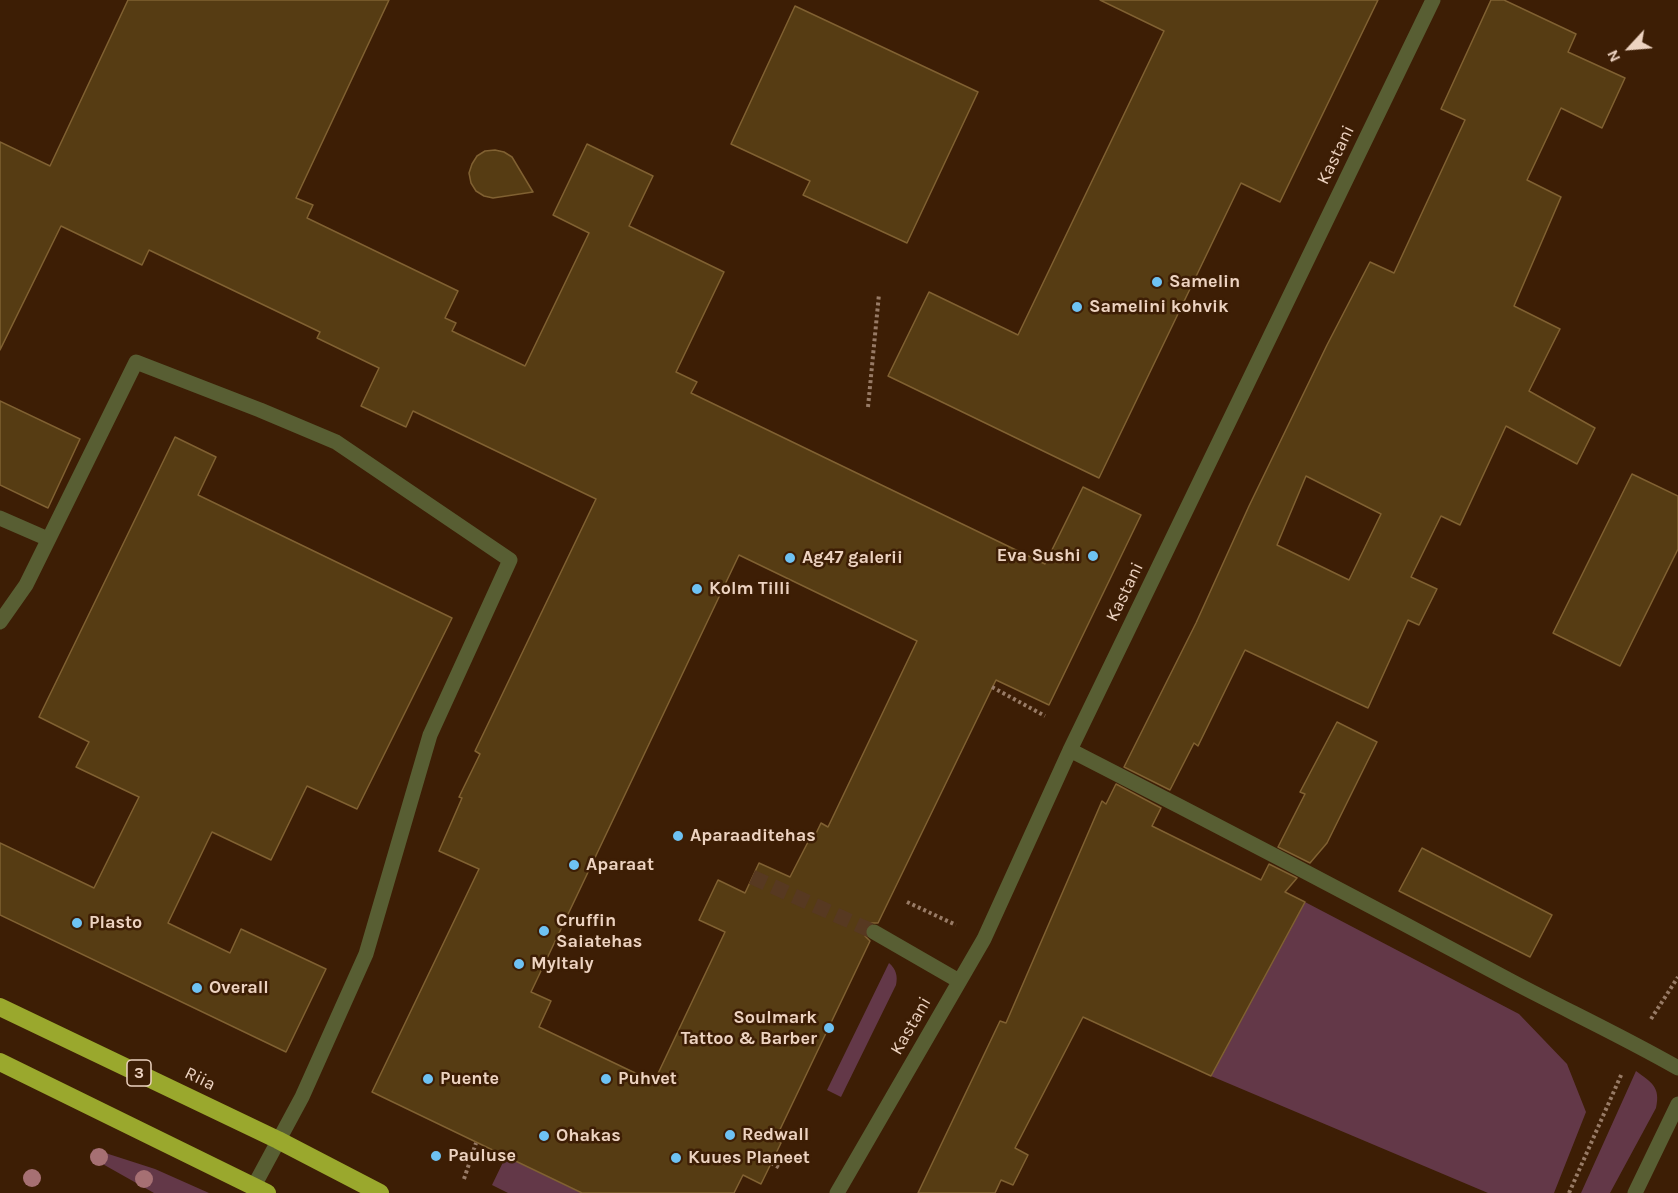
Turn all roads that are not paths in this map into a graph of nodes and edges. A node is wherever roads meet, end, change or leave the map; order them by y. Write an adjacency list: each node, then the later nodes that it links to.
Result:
1 (1433, 0): 5 (street, Kastani)
2 (0, 518): 3 (street)
3 (48, 539): 4 (street); 12 (street)
4 (0, 622)
5 (1070, 750): 7 (street, Kastani); 10 (street)
6 (874, 932): 7 (street)
7 (959, 981): 15 (street, Kastani)
8 (0, 1006): 12 (highway, Riia / 3)
9 (0, 1062): 13 (highway)
10 (1678, 1068)
11 (1678, 1104): 16 (street)
12 (278, 1140): 13 (street); 14 (highway, Riia / 3)
13 (260, 1190)
14 (380, 1193)
15 (837, 1193)
16 (1635, 1193)

